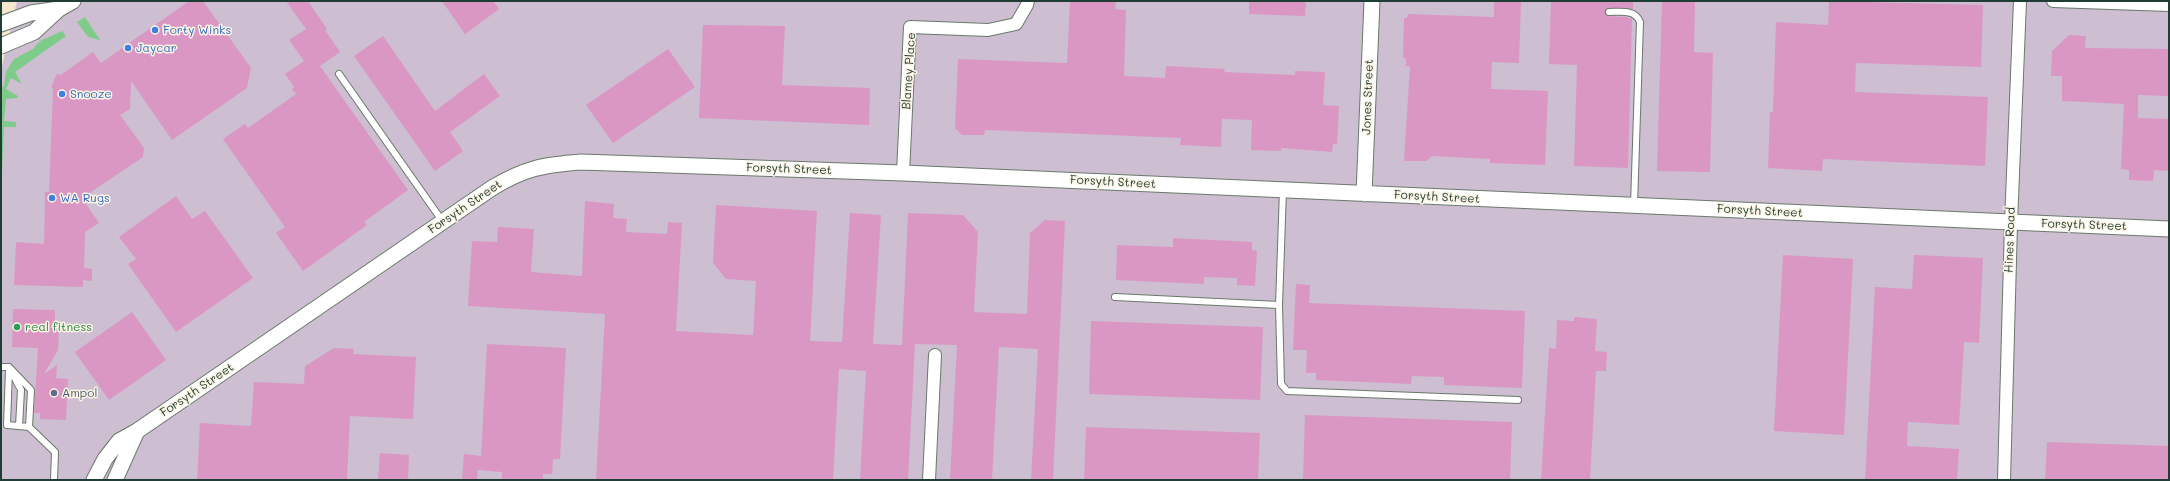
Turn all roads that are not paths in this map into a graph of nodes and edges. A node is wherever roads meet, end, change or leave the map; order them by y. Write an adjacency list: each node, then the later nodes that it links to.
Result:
1 (73, 1): 7 (street)
2 (1028, 1): 12 (street, Blamey Place)
3 (1372, 1): 14 (street, Jones Street)
4 (2020, 1): 17 (street, Hines Road)
5 (2053, 1): 6 (street)
6 (2169, 5)
7 (59, 8): 9 (street); 10 (street)
8 (1609, 12): 15 (lane)
9 (1, 24)
10 (1, 46)
11 (339, 74): 16 (lane)
12 (903, 173): 13 (street, Forsyth Street); 16 (street, Forsyth Street)
13 (1284, 190): 14 (street, Forsyth Street); 20 (lane)
14 (1364, 194): 15 (street, Forsyth Street)
15 (1634, 206): 17 (street, Forsyth Street)
16 (443, 222): 28 (street, Forsyth Street)
17 (2011, 223): 18 (street, Forsyth Street); 33 (street, Hines Road)
18 (2169, 229)
19 (1115, 297): 20 (lane)
20 (1279, 305): 24 (lane)
21 (935, 355): 32 (street)
22 (1, 366): 23 (lane)
23 (9, 367): 25 (lane); 26 (lane); 27 (lane)
24 (1518, 400)
25 (19, 426): 26 (lane); 27 (lane)
26 (29, 426): 29 (lane)
27 (4, 427)
28 (137, 431): 30 (street, Forsyth Street); 31 (street)
29 (54, 480)
30 (94, 480)
31 (115, 480)
32 (929, 480)
33 (2004, 480)

